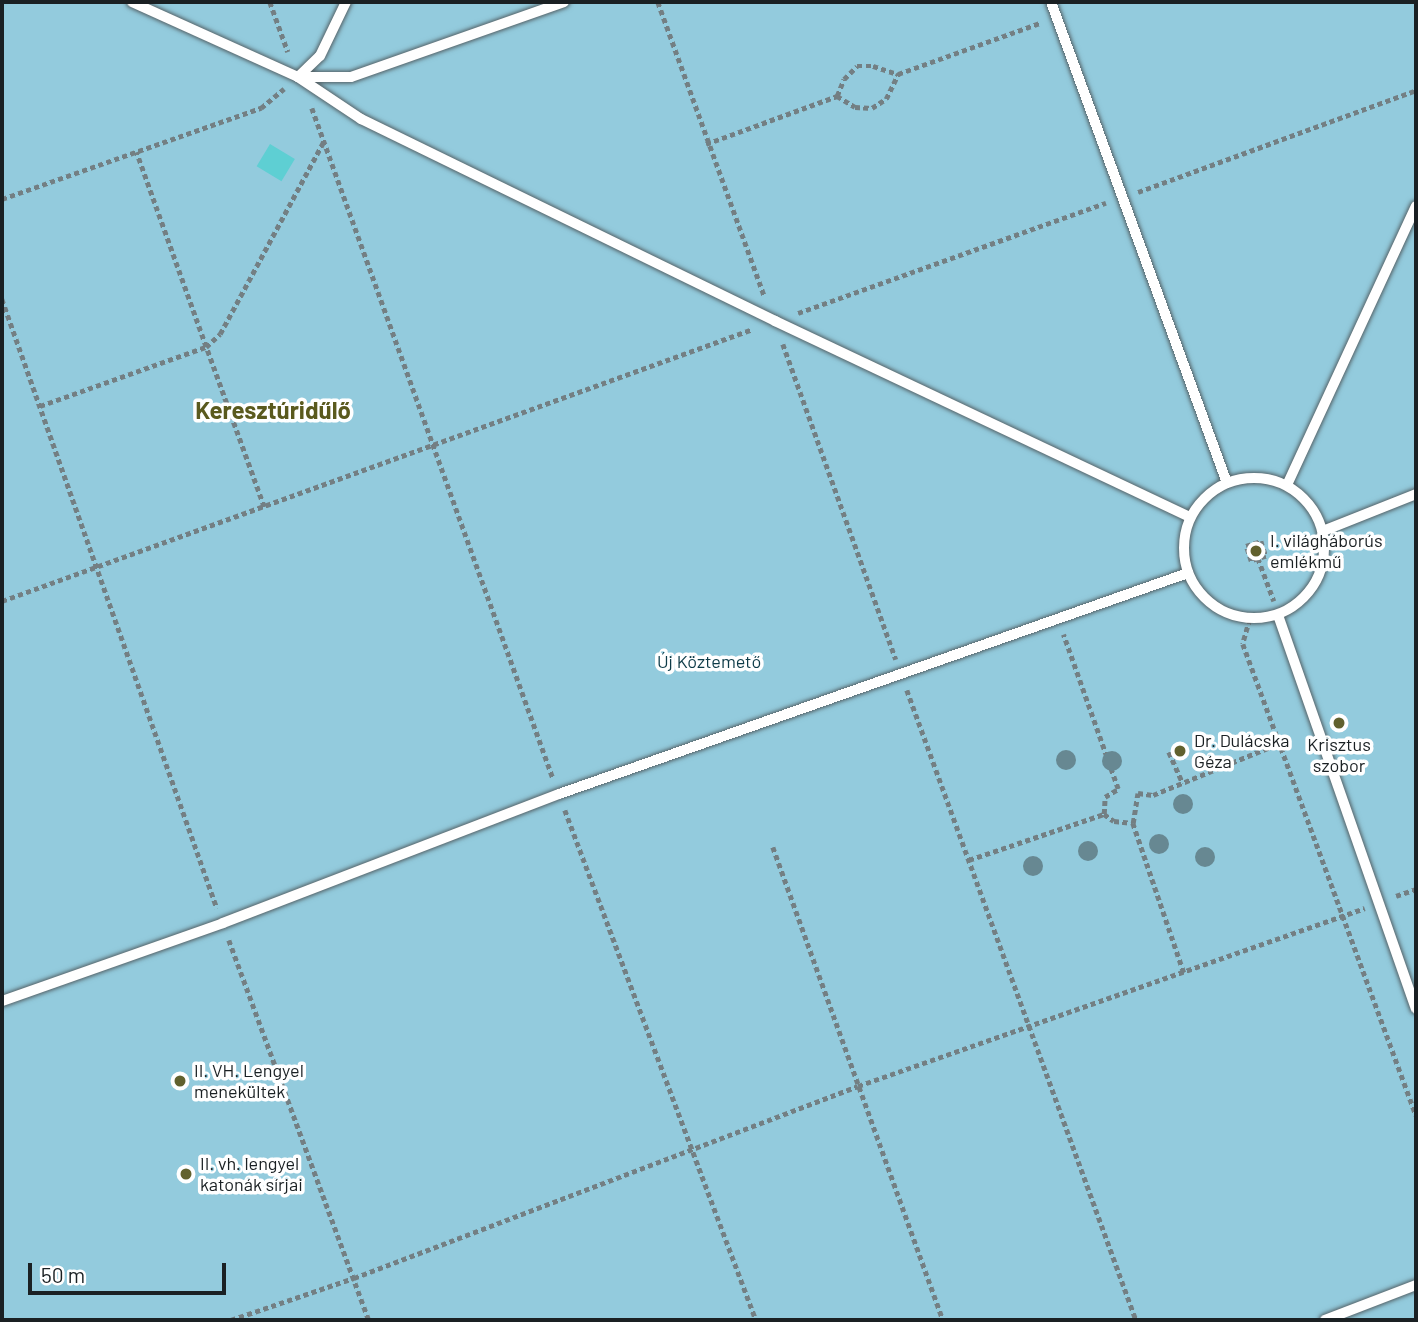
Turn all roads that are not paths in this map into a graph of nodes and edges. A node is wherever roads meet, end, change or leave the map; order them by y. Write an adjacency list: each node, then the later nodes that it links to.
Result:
1 (132, 2): 5 (lane)
2 (346, 2): 5 (lane)
3 (564, 2): 5 (lane)
4 (1051, 2): 7 (lane)
5 (298, 77): 10 (lane)
6 (1416, 206): 8 (lane)
7 (1227, 483): 8 (lane); 10 (lane)
8 (1287, 485): 11 (lane)
9 (1416, 494): 11 (lane)
10 (1191, 517): 12 (lane)
11 (1323, 531): 13 (lane)
12 (1188, 573): 13 (lane); 14 (lane)
13 (1278, 615): 15 (lane)
14 (2, 1001)
15 (1416, 1009)
16 (1416, 1285): 17 (lane)
17 (1325, 1320)

